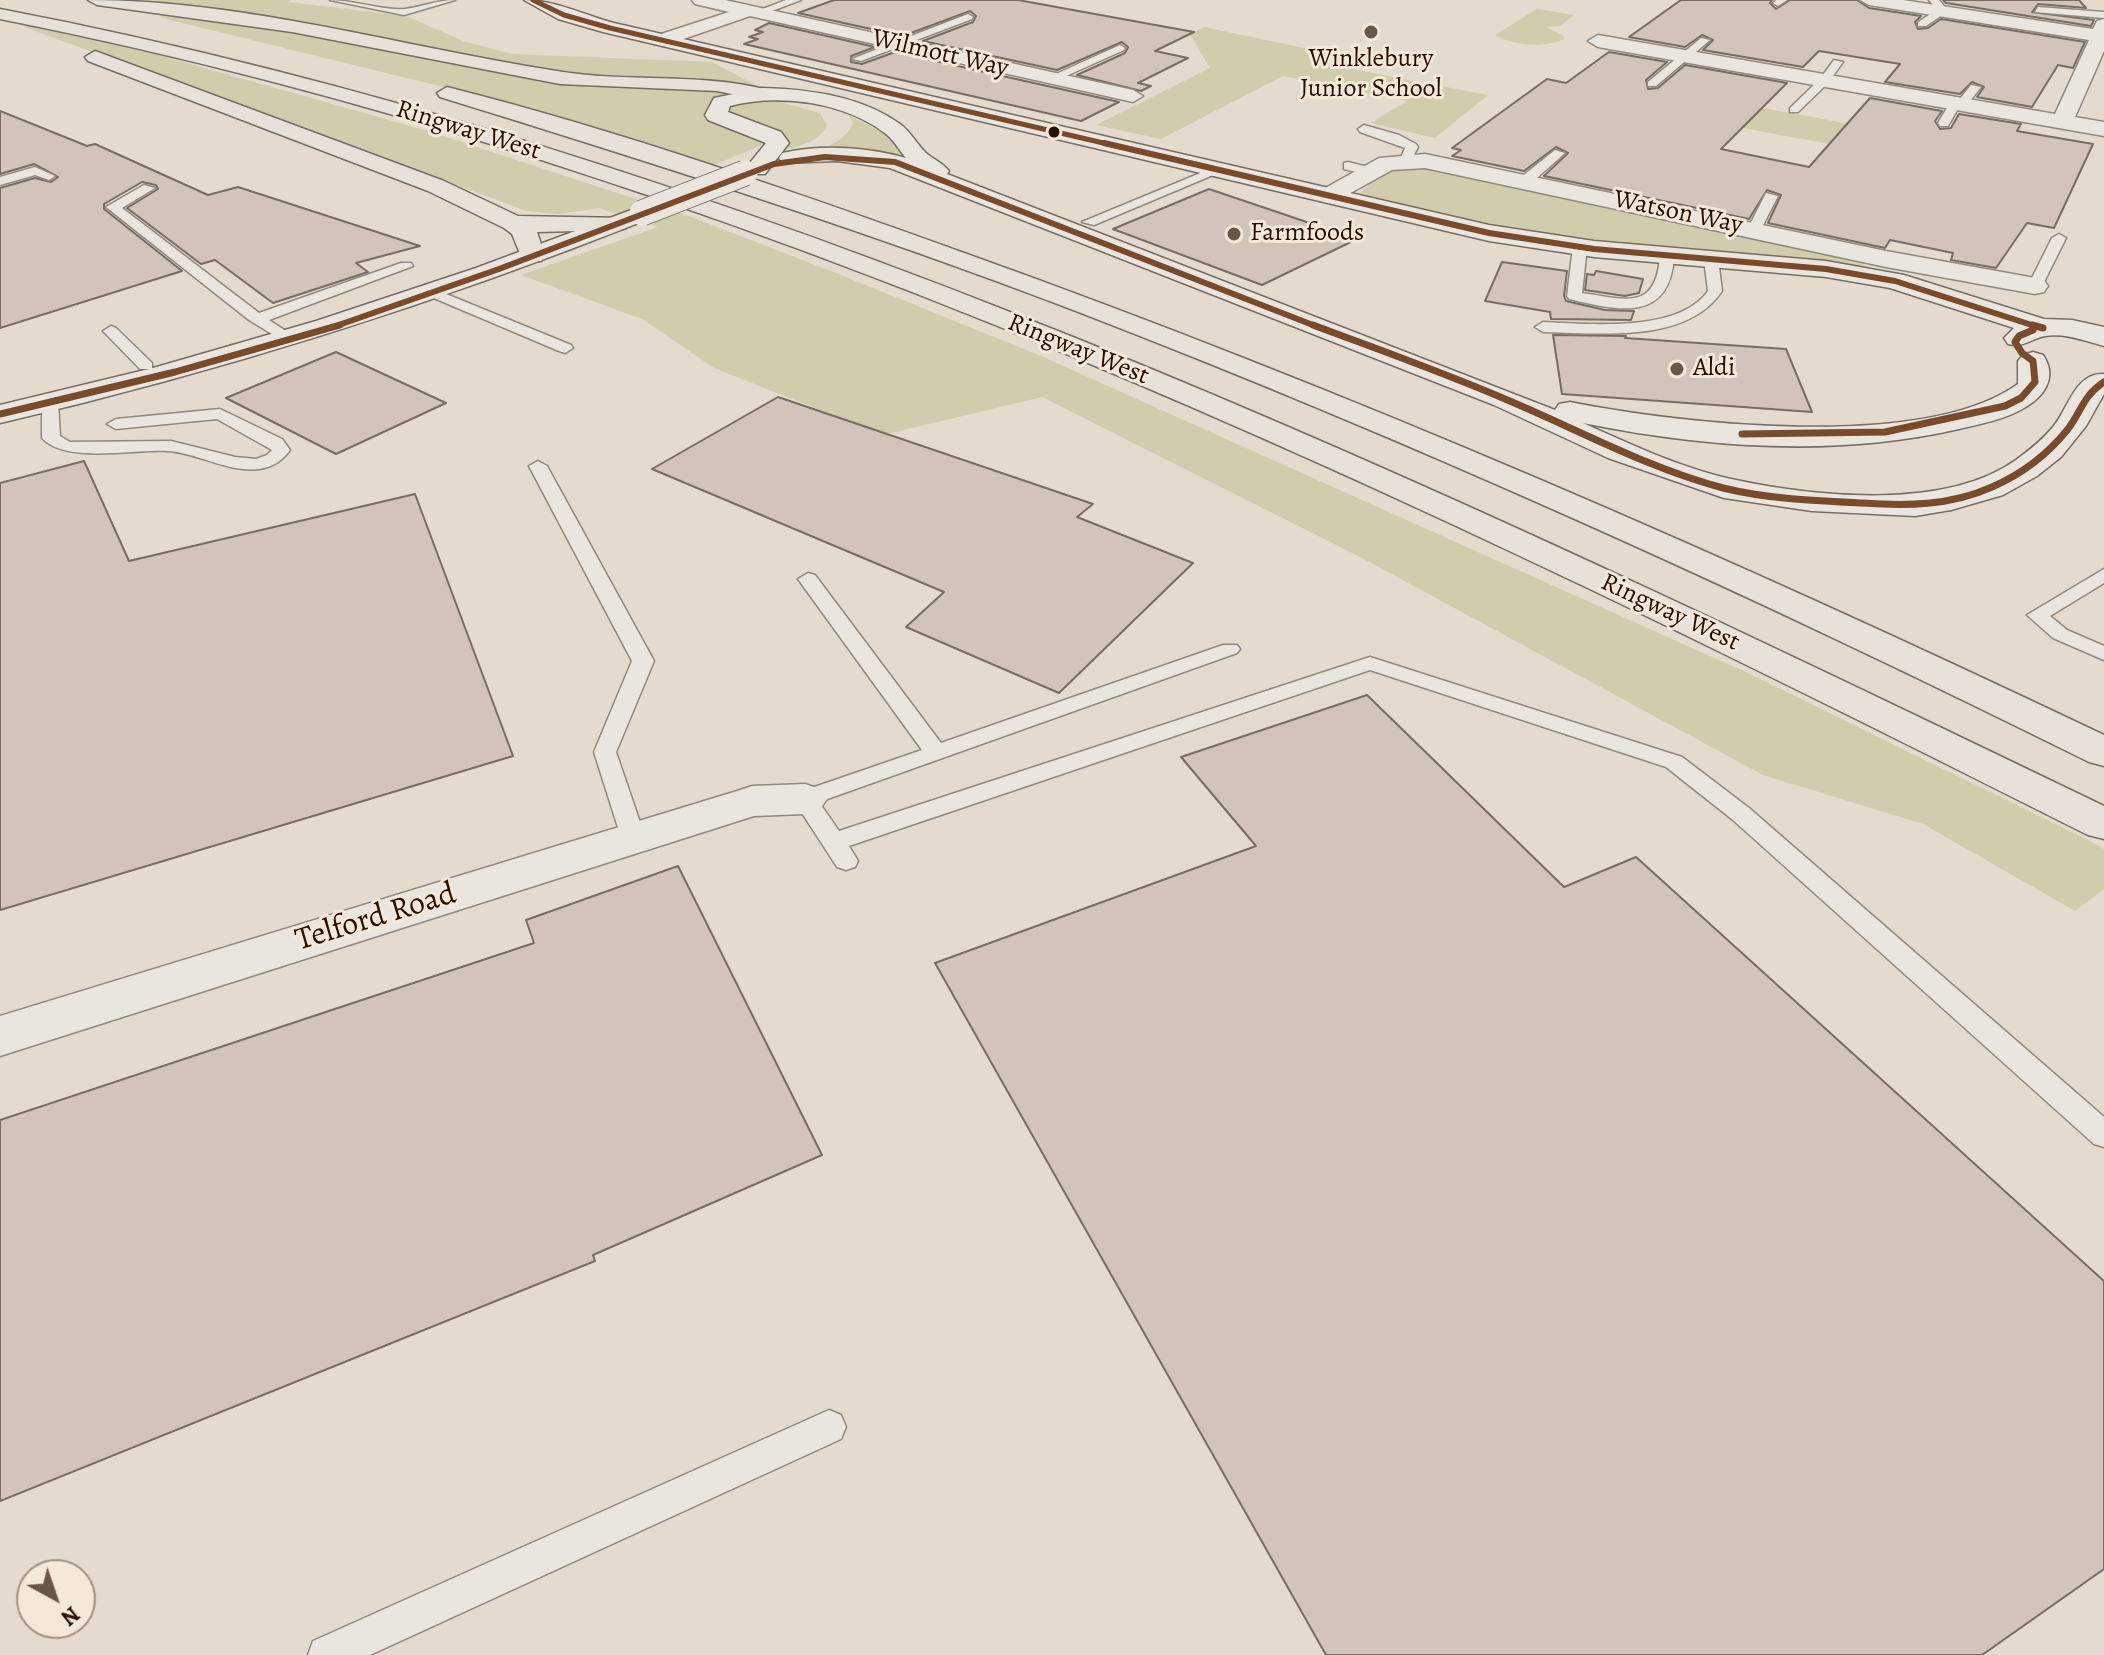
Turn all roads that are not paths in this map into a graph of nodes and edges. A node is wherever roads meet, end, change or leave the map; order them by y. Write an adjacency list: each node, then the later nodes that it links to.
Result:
1 (335, 0): 8 (lane)
2 (406, 0): 11 (lane)
3 (450, 0): 11 (lane)
4 (533, 0): 20 (street)
5 (701, 0): 13 (street, Wilmott Way)
6 (796, 0): 13 (lane)
7 (1869, 0): 10 (street)
8 (353, 1): 11 (lane)
9 (89, 4): 29 (main road, Ringway West); 34 (main road)
10 (1938, 6): 18 (lane); 19 (street)
11 (375, 9)
12 (2038, 10): 15 (lane)
13 (753, 12): 20 (street); 23 (street, Wilmott Way)
14 (0, 14): 90 (main road, Ringway West)
15 (2104, 15)
16 (968, 17): 23 (lane)
17 (0, 23): 58 (main road)
18 (1922, 24)
19 (2102, 30): 27 (street)
20 (662, 40): 47 (street)
21 (1705, 40): 25 (lane)
22 (1598, 41): 25 (street)
23 (896, 45): 26 (lane); 30 (street, Wilmott Way)
24 (1120, 48): 30 (lane)
25 (1686, 57): 31 (street); 32 (lane)
26 (857, 59)
27 (2097, 61): 39 (street)
28 (1838, 62): 31 (lane)
29 (379, 75)
30 (1051, 79): 35 (street, Wilmott Way)
31 (1824, 81): 36 (street); 38 (lane)
32 (1652, 84)
33 (425, 87): 87 (main road, Ringway West)
34 (761, 94): 37 (street); 45 (street)
35 (1133, 96)
36 (1964, 98): 39 (street); 40 (lane)
37 (813, 100): 45 (street); 53 (street)
38 (1794, 110)
39 (2062, 122): 42 (street)
40 (1944, 123)
41 (1364, 129): 44 (lane)
42 (2104, 129)
43 (1559, 153): 51 (lane)
44 (1406, 160): 48 (street, Watson Way); 51 (street, Watson Way)
45 (766, 163): 53 (street); 56 (street, bridge)
46 (1348, 166): 48 (lane)
47 (1219, 170): 54 (street); 57 (lane)
48 (1372, 172): 54 (street, Watson Way)
49 (49, 176): 50 (lane)
50 (0, 181)
51 (1525, 181): 59 (street, Watson Way)
52 (149, 188): 69 (lane)
53 (973, 193): 78 (street)
54 (1328, 196): 61 (street)
55 (1771, 196): 59 (lane)
56 (630, 218): 58 (main road); 62 (street)
57 (1089, 222)
58 (513, 223): 62 (main road)
59 (1754, 230): 67 (street, Watson Way)
60 (2059, 238): 67 (lane)
61 (1580, 247): 63 (street); 63 (lane)
62 (532, 256): 68 (street)
63 (1667, 256): 64 (street)
64 (1711, 259): 66 (street); 70 (lane)
65 (406, 266): 69 (lane)
66 (1863, 276): 71 (street); 77 (street)
67 (2035, 286)
68 (425, 300): 74 (street); 75 (lane)
69 (257, 319): 74 (lane)
70 (1543, 327)
71 (2043, 328): 73 (street); 77 (street)
72 (111, 331): 76 (lane)
73 (2096, 332)
74 (290, 339): 79 (street)
75 (565, 348)
76 (146, 366)
77 (2063, 369): 78 (street); 78 (street)
78 (1505, 399)
79 (50, 402): 80 (street); 81 (lane)
80 (0, 414)
81 (116, 424)
82 (538, 466): 91 (lane)
83 (2104, 575): 86 (lane)
84 (808, 579): 88 (lane)
85 (1230, 649): 88 (lane)
86 (2104, 654)
87 (2104, 752)
88 (936, 753): 89 (lane)
89 (805, 799): 91 (street, Telford Road); 93 (lane)
90 (2104, 824)
91 (633, 837): 92 (street, Telford Road)
92 (0, 1036)
93 (2104, 1135)
94 (829, 1427): 95 (lane)
95 (327, 1655)

